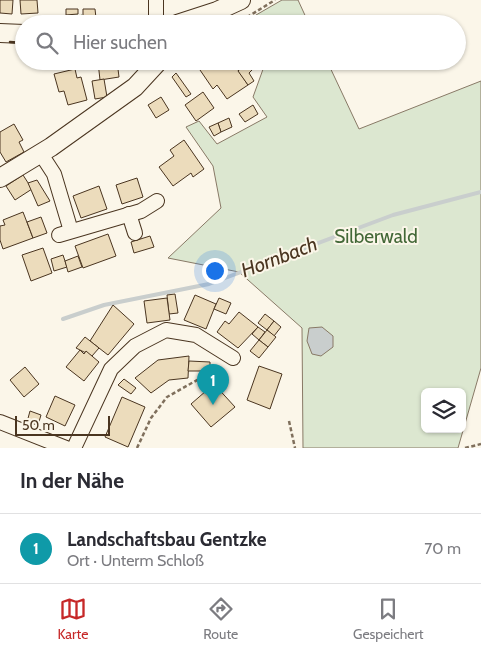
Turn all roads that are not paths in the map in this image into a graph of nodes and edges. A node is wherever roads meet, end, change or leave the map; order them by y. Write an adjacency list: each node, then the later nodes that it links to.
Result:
1 (241, 0): 5 (main road)
2 (156, 2): 3 (street); 4 (street)
3 (156, 15)
4 (160, 15)
5 (205, 15)
6 (0, 33): 7 (main road)
7 (15, 34)
8 (148, 70): 9 (main road)
9 (41, 154): 10 (main road); 12 (street)
10 (0, 178)
11 (156, 201): 12 (street)
12 (129, 214): 13 (street)
13 (135, 233)
14 (233, 358): 17 (street)
15 (0, 422): 16 (street)
16 (66, 448)
17 (74, 448)

